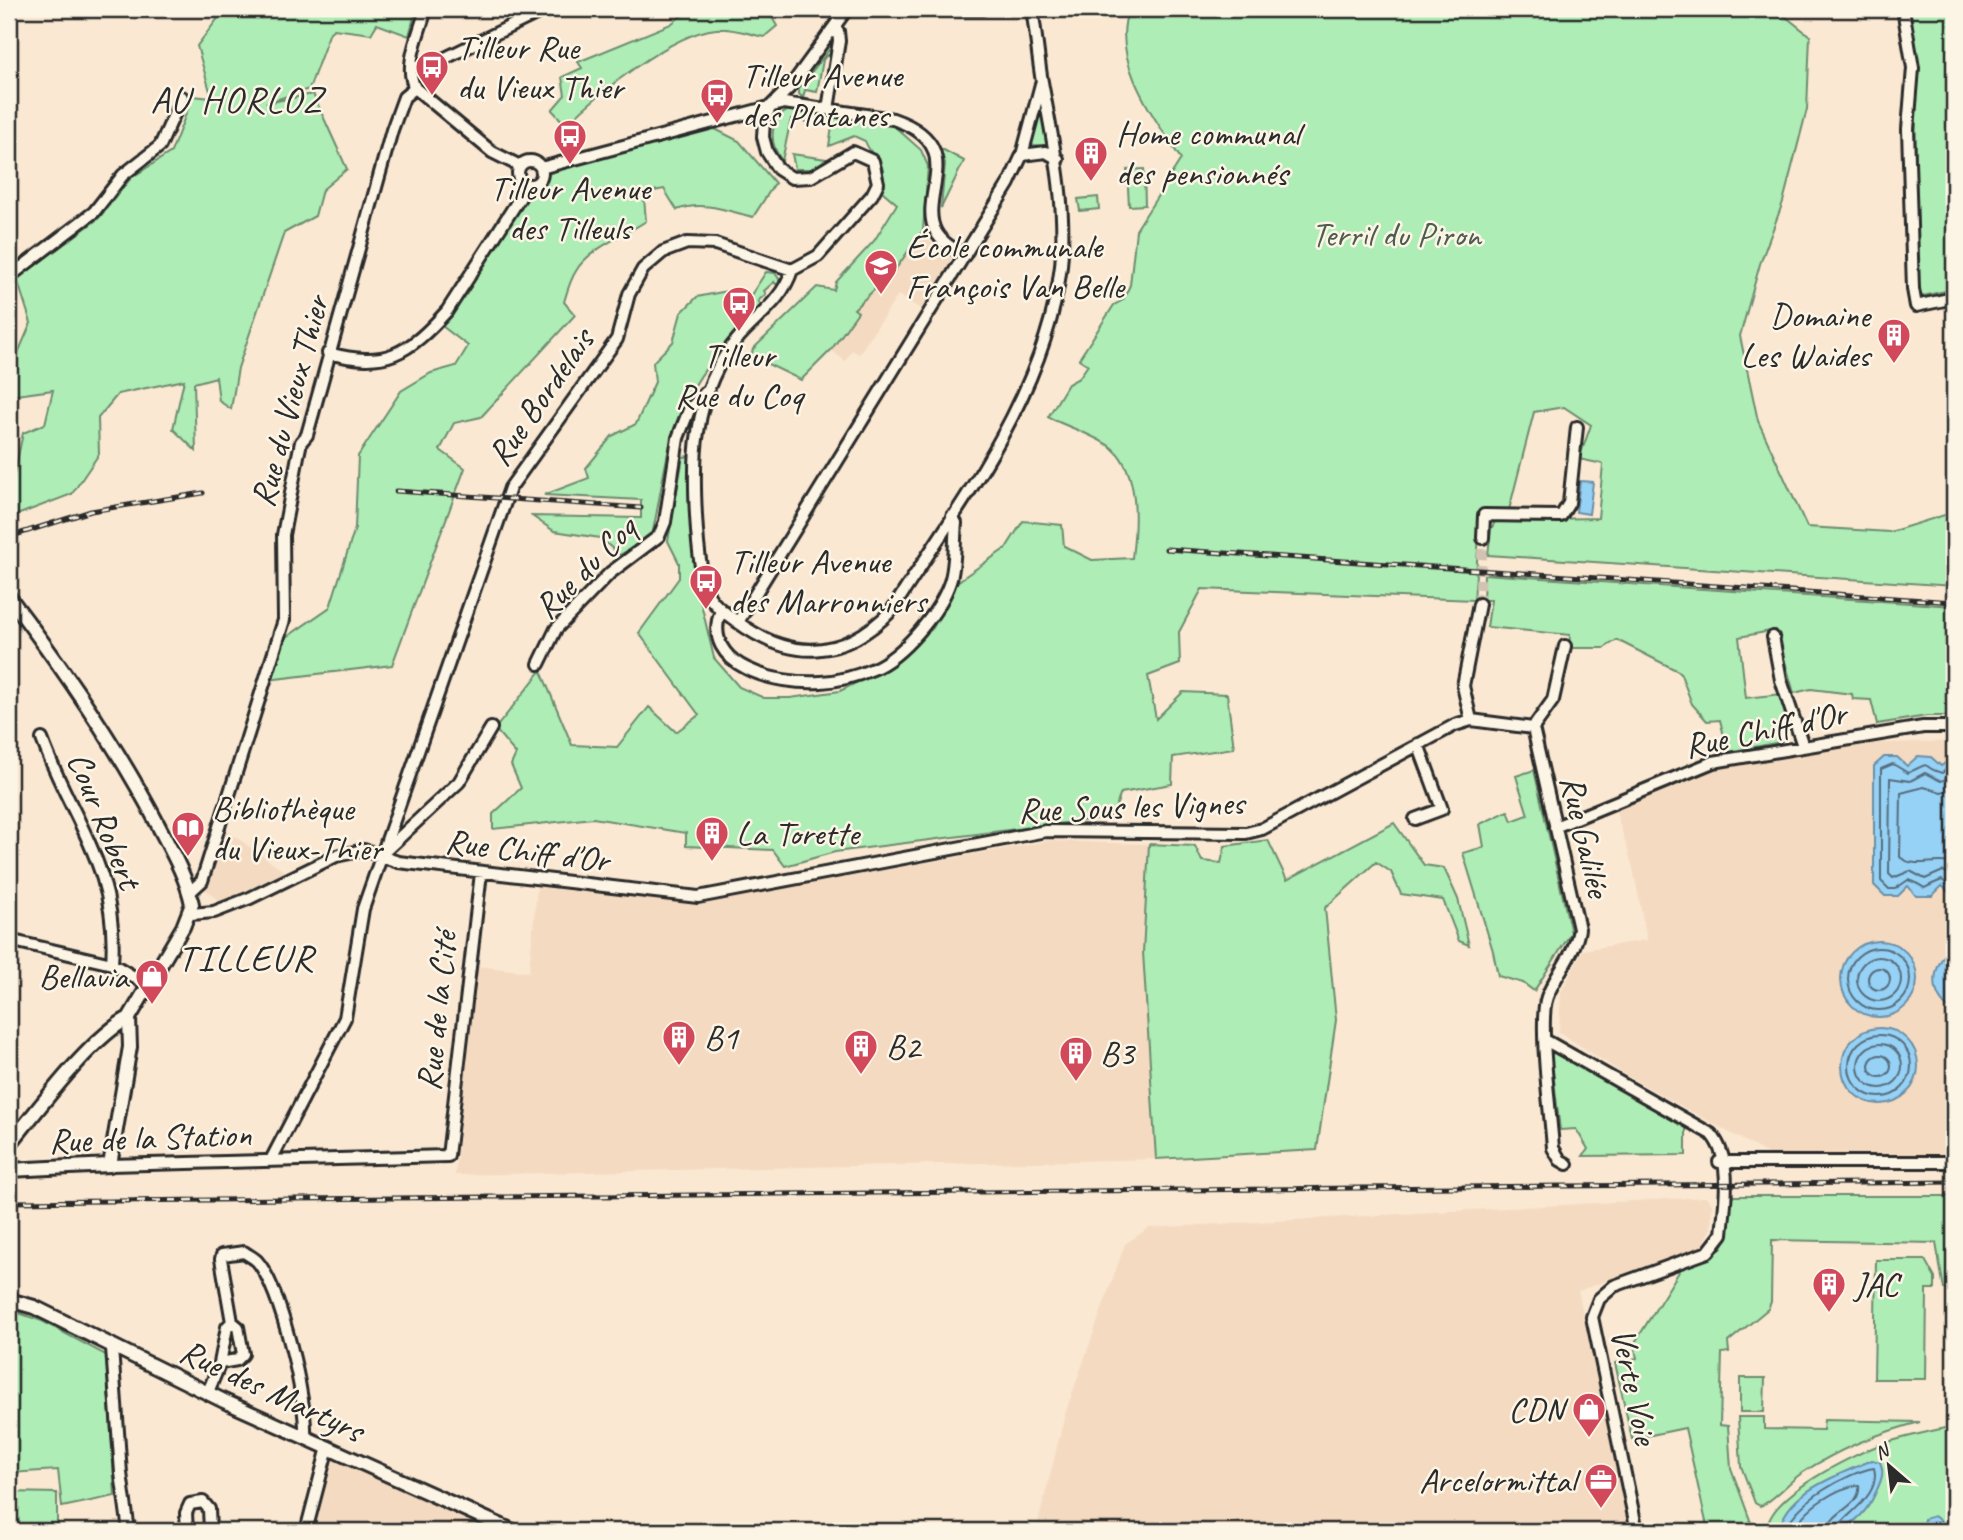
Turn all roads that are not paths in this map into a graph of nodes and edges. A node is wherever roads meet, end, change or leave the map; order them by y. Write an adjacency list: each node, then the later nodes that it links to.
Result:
1 (426, 9): 9 (street)
2 (546, 9): 9 (street)
3 (847, 9): 8 (street)
4 (962, 9): 5 (street)
5 (982, 9)
6 (1032, 9): 10 (street)
7 (1903, 9): 23 (street)
8 (834, 28): 13 (street); 14 (street)
9 (411, 67): 11 (street)
10 (1041, 80): 15 (street); 16 (street)
11 (415, 88): 17 (street); 24 (street, Rue du Vieux Thier)
12 (182, 97): 22 (street)
13 (771, 106): 14 (street); 18 (street); 21 (street)
14 (828, 109): 20 (street)
15 (1022, 155): 16 (street); 20 (street)
16 (1058, 159): 27 (street)
17 (520, 166): 18 (street); 19 (street)
18 (541, 168): 19 (street)
19 (528, 185): 24 (street)
20 (965, 255): 32 (street)
21 (792, 270): 25 (street); 45 (street, Rue Bordelais)
22 (9, 277)
23 (1954, 298)
24 (328, 353): 48 (street, Rue du Vieux Thier)
25 (707, 392): 31 (street); 35 (street, Rue du Coq)
26 (1577, 427): 28 (street)
27 (952, 516): 31 (street); 32 (street)
28 (1483, 538)
29 (9, 597): 48 (street)
30 (1479, 604): 36 (street)
31 (721, 610): 32 (street)
32 (738, 622)
33 (1773, 637): 42 (street)
34 (1565, 646): 39 (street)
35 (539, 664)
36 (1471, 720): 39 (street, Rue Sous les Vignes); 41 (street, Rue Sous les Vignes)
37 (1954, 727): 42 (street, Rue Chiff d'Or)
38 (491, 728): 45 (street)
39 (1533, 728): 44 (street, Rue Galilée)
40 (42, 739): 51 (street, Cour Robert)
41 (1418, 744): 43 (street); 46 (street, Rue Sous les Vignes)
42 (1803, 746): 44 (street, Rue Chiff d'Or)
43 (1415, 819)
44 (1555, 827): 55 (street, Rue Galilée)
45 (381, 855): 47 (street, Rue Chiff d'Or); 49 (street, Rue Chiff d'Or); 53 (street, Rue Bordelais)
46 (870, 865): 47 (street, Rue Chiff d'Or)
47 (481, 873): 57 (street, Rue de la Cité)
48 (190, 892): 49 (street)
49 (191, 914): 52 (street)
50 (9, 940): 51 (street)
51 (112, 964): 52 (street)
52 (149, 986): 54 (street)
53 (351, 989): 57 (street, Rue de la Station)
54 (129, 1018): 56 (street); 61 (street)
55 (1545, 1040): 58 (street); 60 (street, Rue Galilée)
56 (9, 1145)
57 (271, 1160): 61 (street, Rue de la Station)
58 (1721, 1162): 59 (street); 75 (street, Verte Voie)
59 (1954, 1162)
60 (1567, 1164)
61 (110, 1165): 62 (street, Rue de la Station)
62 (9, 1171)
63 (9, 1300): 65 (street, Rue des Martyrs)
64 (232, 1322): 66 (street); 66 (street); 68 (street)
65 (112, 1348): 67 (street, Rue des Martyrs); 70 (street)
66 (220, 1363): 67 (street)
67 (208, 1392): 68 (street, Rue des Martyrs)
68 (305, 1436): 69 (street, Rue des Martyrs)
69 (328, 1447): 73 (street); 74 (street, Rue des Martyrs)
70 (130, 1531)
71 (187, 1531): 72 (street)
72 (209, 1531)
73 (306, 1531)
74 (513, 1531)
75 (1637, 1531)

